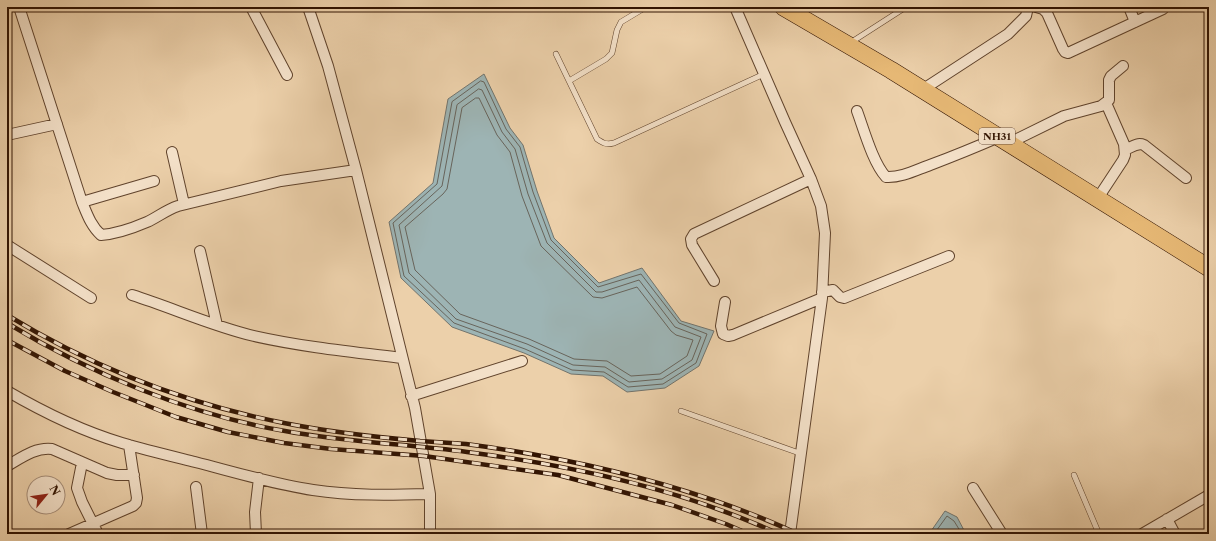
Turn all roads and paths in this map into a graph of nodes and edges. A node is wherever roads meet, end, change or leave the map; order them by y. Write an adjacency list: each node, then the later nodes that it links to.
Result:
1 (251, 7): 17 (street)
2 (308, 7): 27 (street)
3 (646, 7): 18 (lane)
4 (735, 7): 16 (street)
5 (783, 7): 13 (highway, NH31)
6 (906, 7): 13 (lane)
7 (1028, 7): 19 (street)
8 (1036, 7): 12 (street)
9 (1129, 7): 12 (street)
10 (1163, 9): 12 (street)
11 (20, 10): 22 (street)
12 (1135, 22)
13 (848, 45): 19 (highway, NH31)
14 (556, 54): 18 (lane)
15 (1123, 66): 20 (street)
16 (764, 74): 18 (lane); 29 (street)
17 (287, 75)
18 (569, 81)
19 (922, 90): 24 (highway, NH31)
20 (1106, 103): 24 (street); 25 (street)
21 (857, 111): 24 (street)
22 (58, 124): 23 (street); 32 (street)
23 (7, 135)
24 (1004, 140): 31 (highway, NH31)
25 (1126, 150): 28 (street); 31 (street)
26 (172, 152): 33 (street)
27 (356, 170): 33 (street); 44 (street)
28 (1186, 178)
29 (812, 179): 38 (street); 40 (street)
30 (154, 181): 32 (street)
31 (1098, 198): 37 (highway, NH31)
32 (82, 202): 33 (street)
33 (184, 204)
34 (7, 246): 41 (street)
35 (200, 251): 43 (street)
36 (949, 256): 40 (street)
37 (1209, 268)
38 (714, 281)
39 (132, 295): 43 (street)
40 (822, 295): 42 (street); 50 (street)
41 (91, 298)
42 (725, 302)
43 (217, 325): 44 (street)
44 (402, 358): 47 (street)
45 (522, 361): 47 (street)
46 (7, 391): 49 (street)
47 (412, 396): 58 (street)
48 (681, 411): 50 (lane)
49 (129, 445): 53 (street); 55 (street)
50 (802, 454): 67 (street)
51 (82, 463): 52 (street); 53 (street); 61 (street)
52 (7, 466)
53 (134, 475): 61 (street)
54 (1074, 475): 69 (lane)
55 (259, 478): 58 (street); 66 (street)
56 (196, 487): 65 (street)
57 (973, 488): 68 (street)
58 (430, 494): 62 (street)
59 (1209, 495): 60 (street)
60 (1167, 519): 70 (street); 71 (street)
61 (93, 523): 63 (street); 64 (street)
62 (431, 532)
63 (68, 534)
64 (98, 534)
65 (202, 534)
66 (256, 534)
67 (790, 534)
68 (1002, 534)
69 (1099, 534)
70 (1142, 534)
71 (1174, 534)

